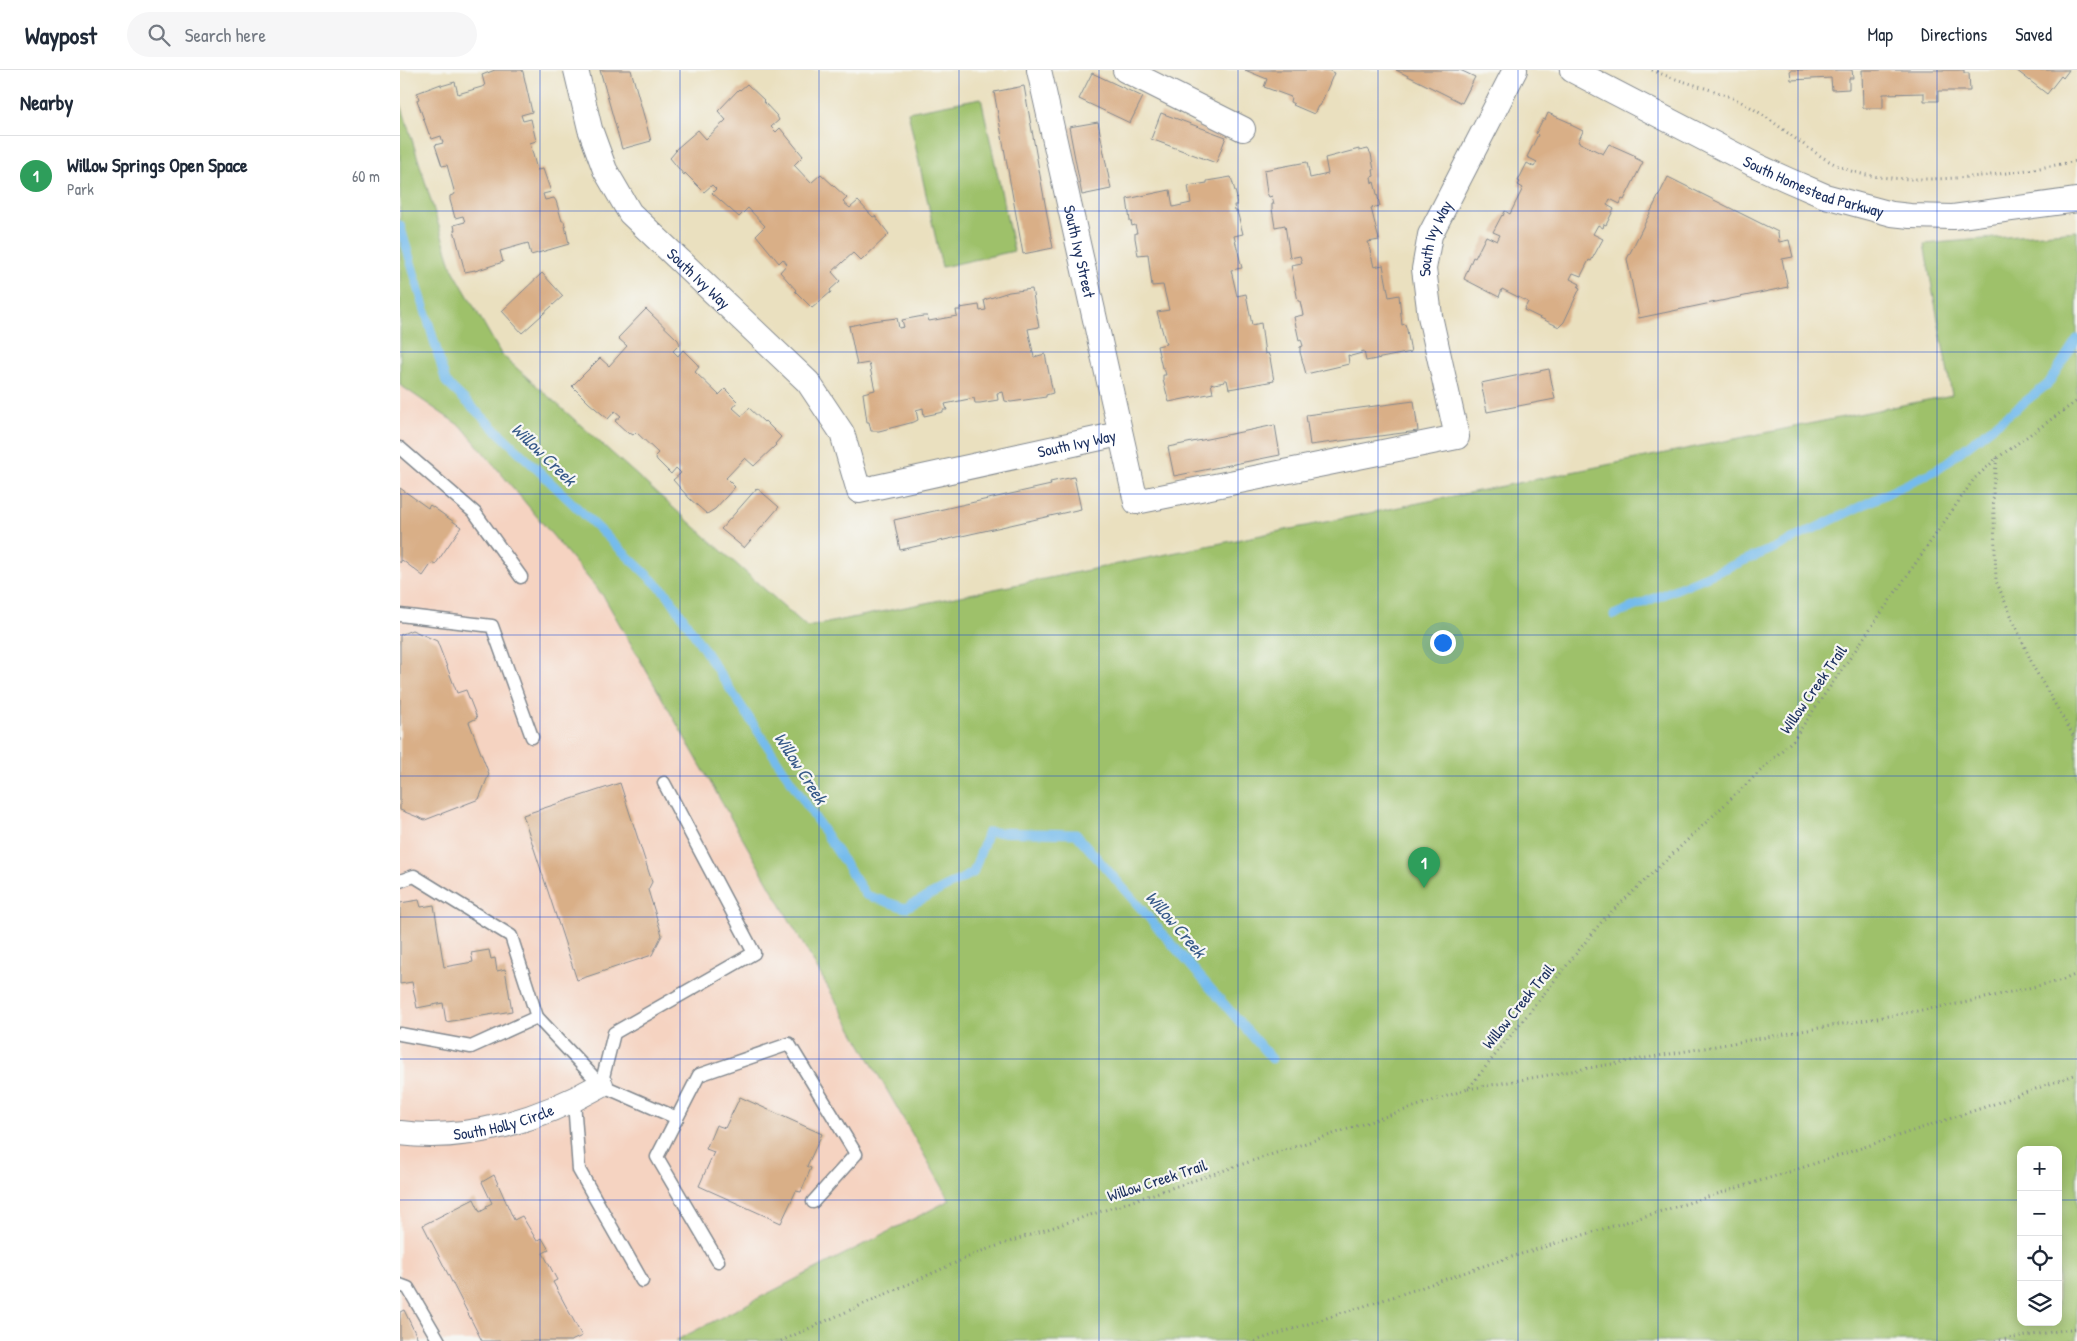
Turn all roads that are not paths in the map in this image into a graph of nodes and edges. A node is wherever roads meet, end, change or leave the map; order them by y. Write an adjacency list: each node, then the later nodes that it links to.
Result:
1 (576, 70): 8 (street, South Ivy Way)
2 (1039, 70): 8 (street, South Ivy Street)
3 (1124, 70): 6 (street)
4 (1515, 70): 8 (street, South Ivy Way)
5 (1572, 70): 7 (street, South Homestead Parkway)
6 (1243, 129)
7 (2077, 200)
8 (1120, 434)
9 (400, 448): 10 (lane)
10 (521, 577)
11 (400, 615): 12 (lane)
12 (532, 737)
13 (664, 783): 17 (lane)
14 (400, 881): 15 (lane)
15 (537, 1017): 16 (lane); 17 (lane)
16 (400, 1034)
17 (601, 1086): 18 (street, South Holly Circle); 19 (lane)
18 (574, 1101): 20 (street, South Holly Circle); 23 (lane)
19 (677, 1118): 21 (lane); 22 (lane)
20 (400, 1133)
21 (813, 1202)
22 (718, 1261)
23 (642, 1281)
24 (400, 1285): 25 (lane)
25 (439, 1341)

